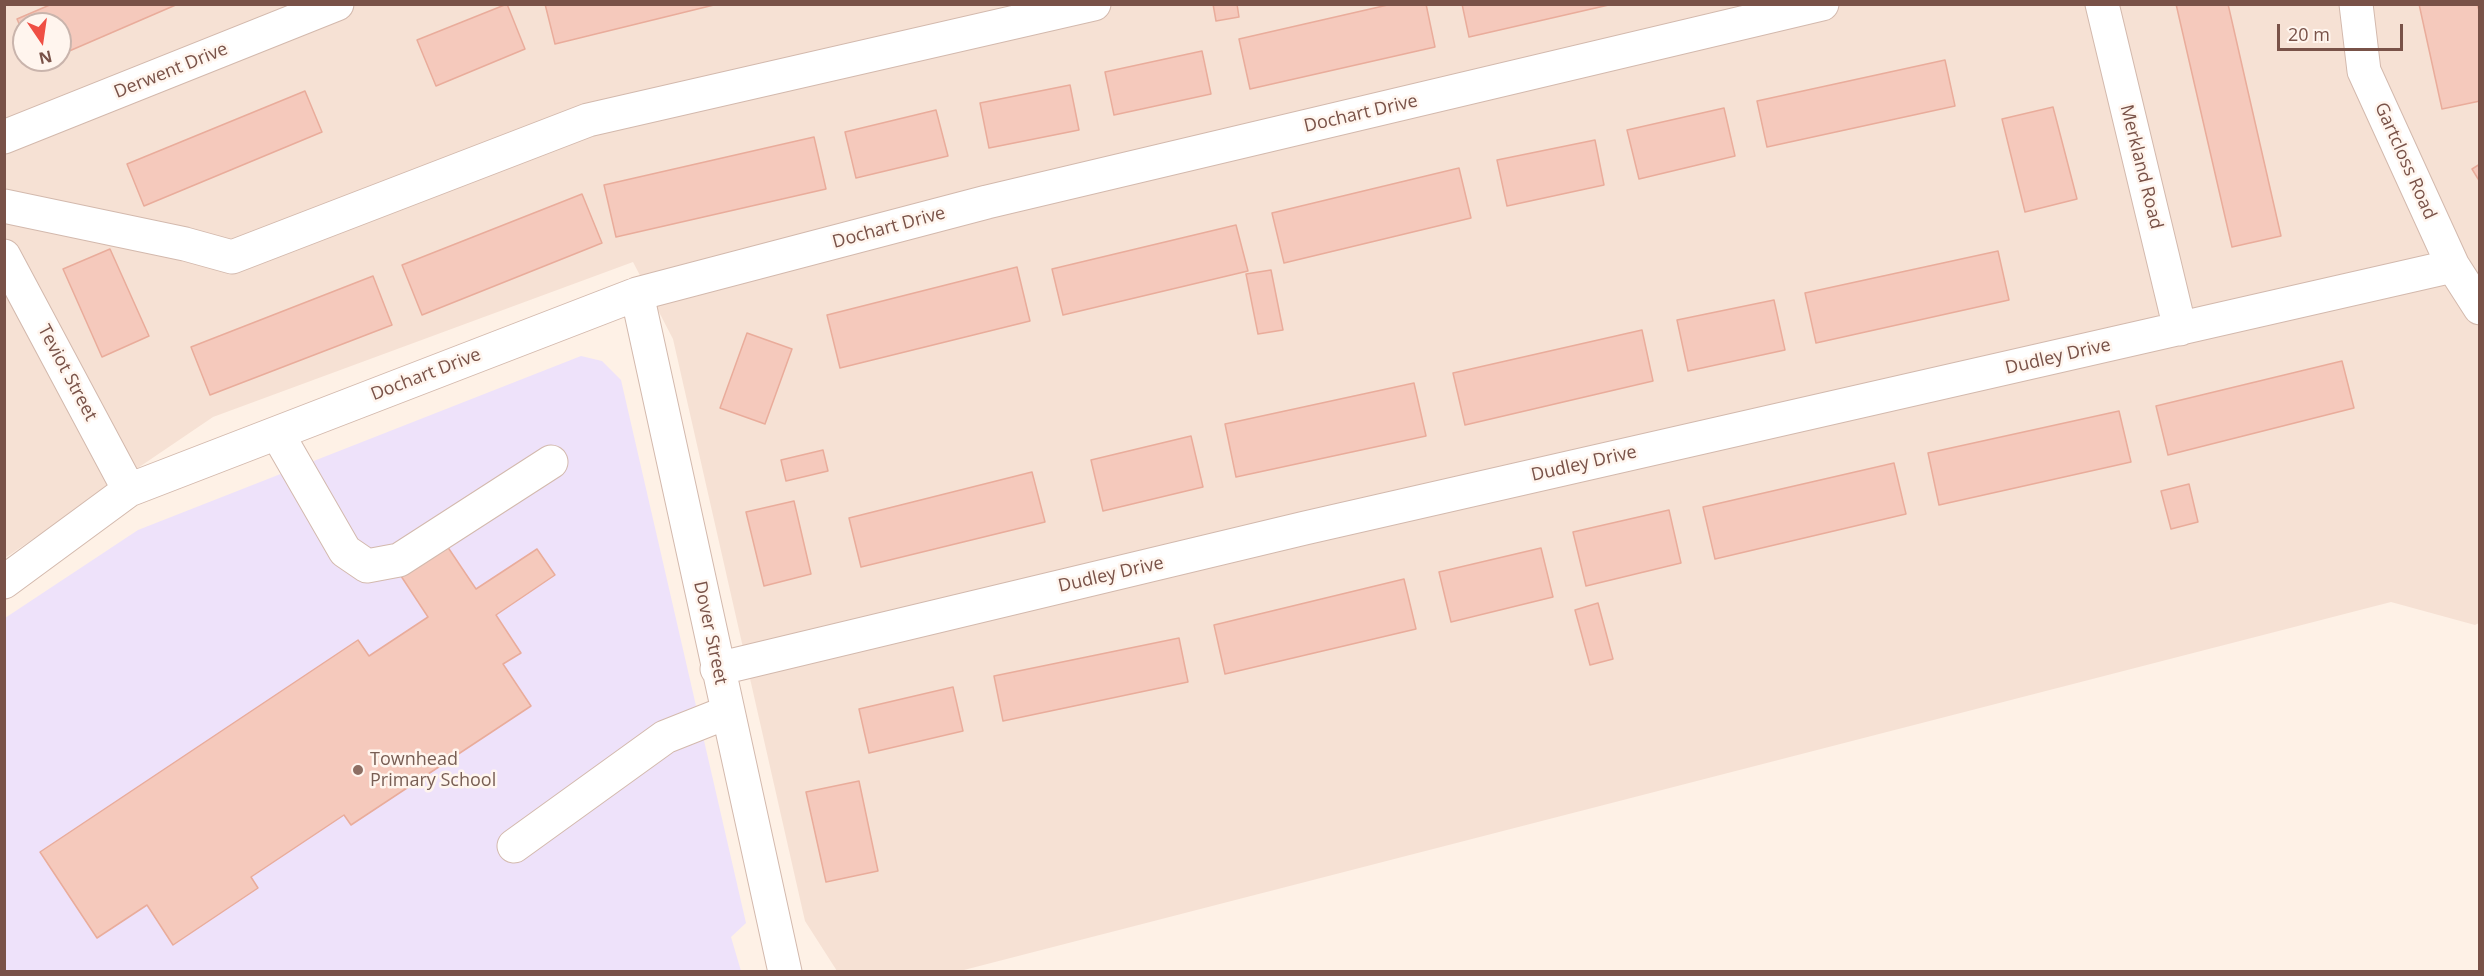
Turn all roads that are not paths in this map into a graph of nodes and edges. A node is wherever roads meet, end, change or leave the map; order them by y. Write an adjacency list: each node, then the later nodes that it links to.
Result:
1 (337, 4): 6 (street, Derwent Drive)
2 (1094, 4): 7 (street)
3 (1822, 4): 10 (street, Dochart Drive)
4 (2102, 4): 12 (street, Merkland Road)
5 (2356, 4): 9 (street, Gartcloss Road)
6 (4, 137)
7 (4, 206)
8 (4, 256): 15 (street, Teviot Street)
9 (2453, 266): 11 (street, Gartcloss Road); 12 (street, Dudley Drive)
10 (637, 294): 13 (street, Dochart Drive); 17 (street, Dover Street)
11 (2480, 308)
12 (2180, 329): 17 (street, Dudley Drive)
13 (277, 432): 14 (street); 15 (street, Dochart Drive)
14 (551, 462)
15 (129, 490): 16 (street, Dochart Drive)
16 (4, 582)
17 (717, 669): 18 (street, Dover Street)
18 (728, 712): 19 (street); 20 (street, Dover Street)
19 (514, 846)
20 (785, 972)

